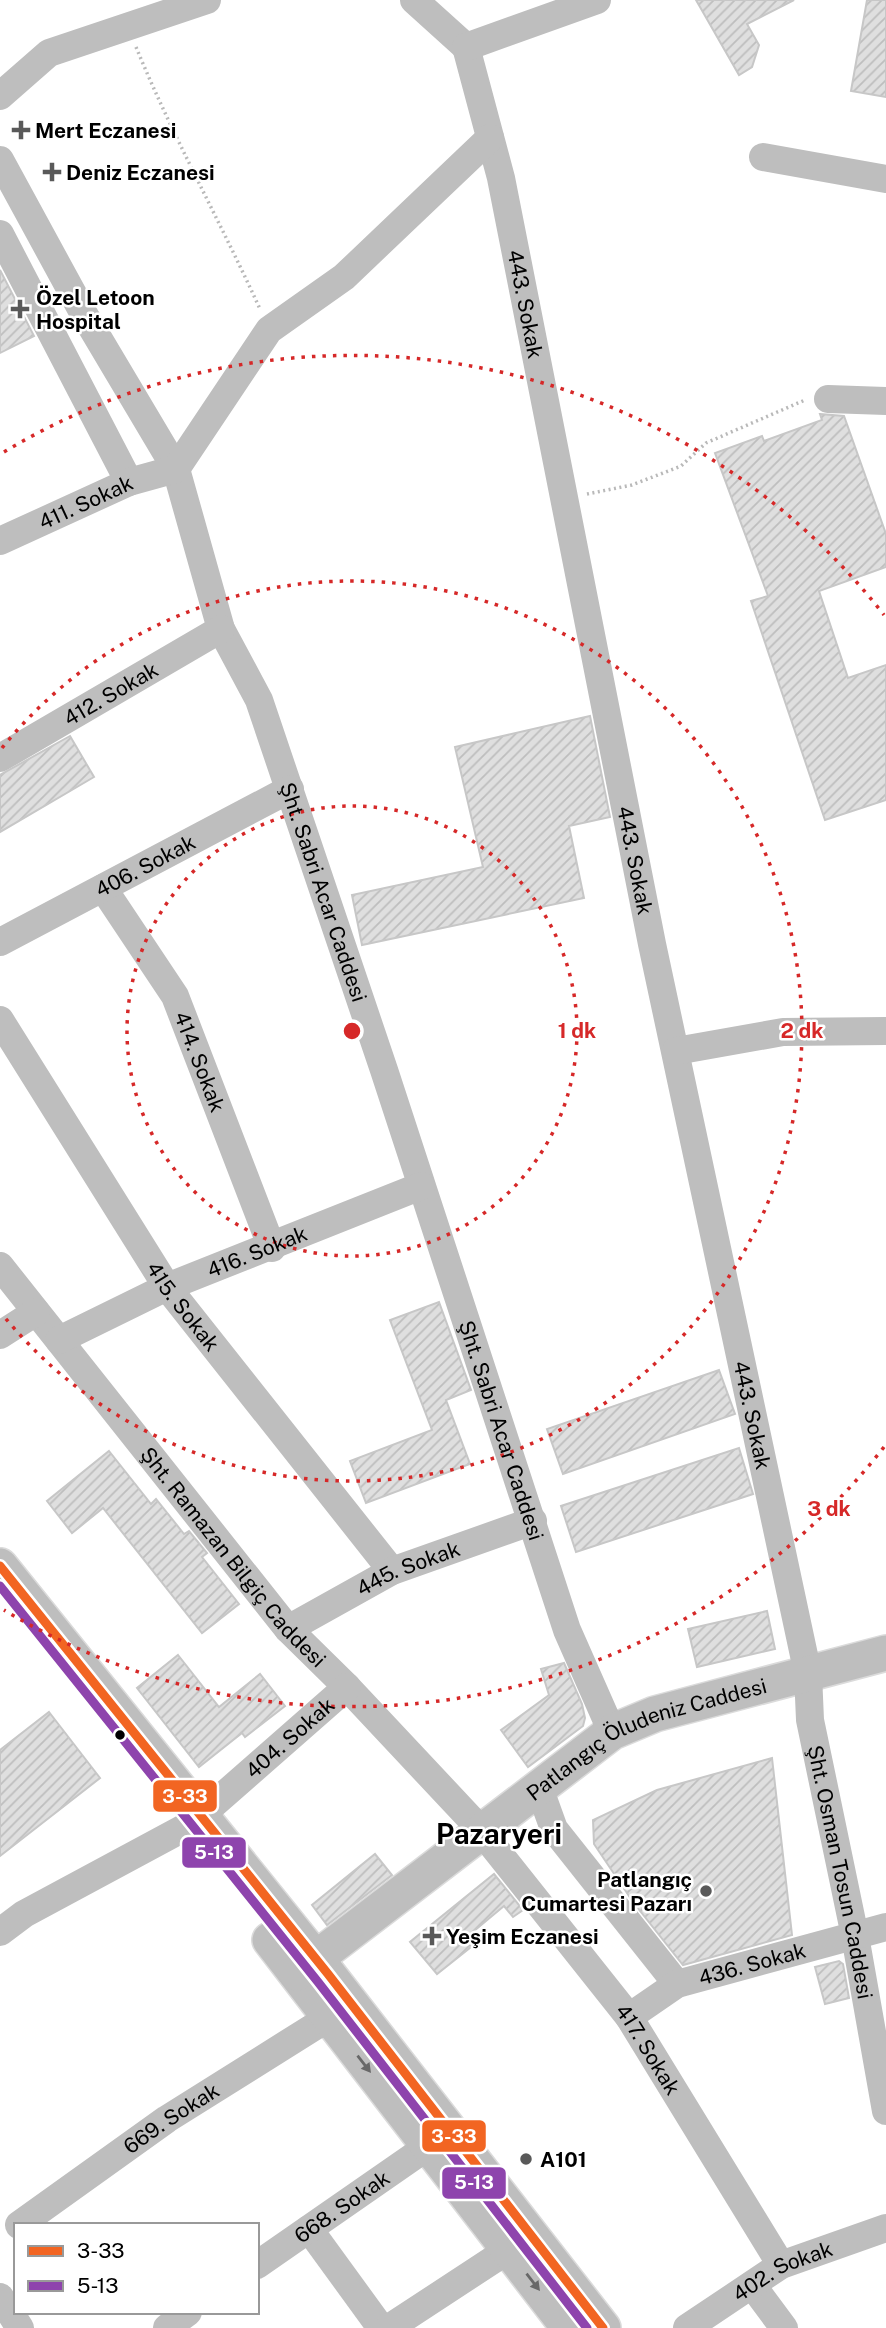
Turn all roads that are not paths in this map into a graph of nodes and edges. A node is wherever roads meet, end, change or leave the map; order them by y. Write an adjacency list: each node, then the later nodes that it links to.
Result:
1 (207, 0): 5 (street)
2 (414, 0): 4 (street)
3 (597, 0): 4 (street)
4 (466, 47): 6 (street, 443. Sokak)
5 (0, 96)
6 (490, 138): 13 (street); 23 (street, 443. Sokak)
7 (763, 157): 9 (street)
8 (0, 160): 13 (street, Şht. Sabri Acar Caddesi)
9 (886, 179)
10 (0, 234): 14 (street)
11 (828, 399): 12 (street)
12 (886, 401)
13 (176, 469): 14 (street, 411. Sokak); 16 (street, Şht. Sabri Acar Caddesi)
14 (129, 482): 15 (street, 411. Sokak)
15 (0, 541)
16 (221, 629): 17 (street, 412. Sokak); 18 (street, Şht. Sabri Acar Caddesi)
17 (0, 758)
18 (290, 789): 19 (street, 406. Sokak); 24 (street, Şht. Sabri Acar Caddesi)
19 (103, 888): 20 (street, 406. Sokak); 25 (street, 414. Sokak)
20 (0, 942)
21 (0, 1020): 27 (street, 415. Sokak)
22 (886, 1031): 23 (street)
23 (676, 1051): 38 (street, 443. Sokak)
24 (421, 1186): 25 (street, 416. Sokak); 31 (street, Şht. Sabri Acar Caddesi)
25 (272, 1248): 27 (street, 416. Sokak)
26 (0, 1266): 28 (street, Şht. Ramazan Bilgiç Caddesi)
27 (167, 1287): 30 (street, 416. Sokak); 33 (street, 415. Sokak)
28 (36, 1312): 29 (street); 30 (street, Şht. Ramazan Bilgiç Caddesi)
29 (0, 1335)
30 (59, 1340): 35 (street, Şht. Ramazan Bilgiç Caddesi)
31 (533, 1521): 33 (street, 445. Sokak); 40 (street, Şht. Sabri Acar Caddesi)
32 (0, 1566): 42 (main road)
33 (392, 1571): 35 (street, 445. Sokak)
34 (0, 1602): 42 (main road)
35 (288, 1629): 39 (street, Şht. Ramazan Bilgiç Caddesi)
36 (886, 1653): 38 (main road, Patlangıç Öludeniz Caddesi)
37 (886, 1673): 38 (main road, Patlangıç Öludeniz Caddesi)
38 (808, 1683): 40 (main road, Patlangıç Öludeniz Caddesi); 41 (main road, Patlangıç Öludeniz Caddesi); 46 (street, Şht. Osman Tosun Caddesi)
39 (347, 1687): 42 (street, 404. Sokak); 43 (street, Şht. Ramazan Bilgiç Caddesi)
40 (612, 1732): 43 (main road, Patlangıç Öludeniz Caddesi)
41 (545, 1804): 43 (main road, Patlangıç Öludeniz Caddesi); 48 (street)
42 (191, 1822): 45 (street, 404. Sokak); 47 (main road)
43 (488, 1838): 47 (main road, Patlangıç Öludeniz Caddesi); 49 (street, 417. Sokak)
44 (886, 1927): 46 (street, 436. Sokak)
45 (0, 1933)
46 (855, 1936): 48 (street, 436. Sokak); 51 (street, Şht. Osman Tosun Caddesi)
47 (312, 1974): 50 (main road); 67 (main road)
48 (677, 1984): 49 (street, 436. Sokak)
49 (629, 2017): 58 (street, 417. Sokak)
50 (328, 2018): 52 (main road, one-way to 52); 53 (street, 669. Sokak)
51 (886, 2111)
52 (427, 2147): 55 (street, 668. Sokak); 56 (main road)
53 (21, 2223)
54 (886, 2228): 58 (street, 402. Sokak)
55 (309, 2229): 57 (street, 668. Sokak); 64 (street)
56 (508, 2250): 65 (street); 66 (main road, one-way to 66)
57 (259, 2263)
58 (781, 2265): 59 (street, 402. Sokak)
59 (752, 2285): 68 (street, 402. Sokak); 69 (street)
60 (0, 2297): 62 (street)
61 (185, 2314): 63 (street)
62 (20, 2328)
63 (167, 2328)
64 (381, 2328)
65 (389, 2328)
66 (569, 2328)
67 (603, 2328)
68 (687, 2328)
69 (784, 2328)

